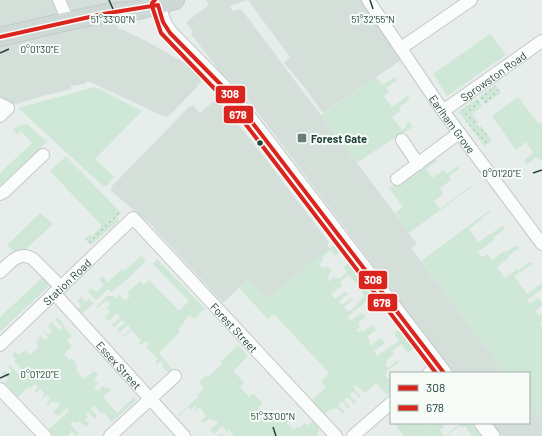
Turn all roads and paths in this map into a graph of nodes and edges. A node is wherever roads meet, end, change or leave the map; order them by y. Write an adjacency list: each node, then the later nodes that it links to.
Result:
1 (59, 0): 5 (street)
2 (471, 0): 8 (street)
3 (372, 1): 8 (street, Earlham Grove)
4 (166, 2): 5 (main road); 21 (street)
5 (68, 21): 6 (main road)
6 (0, 37)
7 (542, 41): 9 (street, Sprowston Road)
8 (401, 48): 9 (street, Earlham Grove)
9 (443, 110): 10 (street, Earlham Grove)
10 (459, 133): 13 (street); 17 (street, Earlham Grove)
11 (402, 140): 13 (street)
12 (43, 155): 15 (street)
13 (418, 164): 14 (street)
14 (398, 179)
15 (0, 194)
16 (133, 218): 19 (street, Station Road); 30 (street, Forest Street)
17 (542, 244)
18 (0, 272): 19 (street, Essex Street)
19 (57, 290): 20 (street, Station Road); 24 (street, Essex Street)
20 (0, 345)
21 (437, 371)
22 (175, 376): 24 (street)
23 (0, 389): 27 (street)
24 (151, 399): 28 (street); 29 (street, Essex Street)
25 (390, 404): 31 (street)
26 (483, 424): 32 (street)
27 (44, 436)
28 (110, 436)
29 (184, 436)
30 (336, 436)
31 (353, 436)
32 (492, 436)

